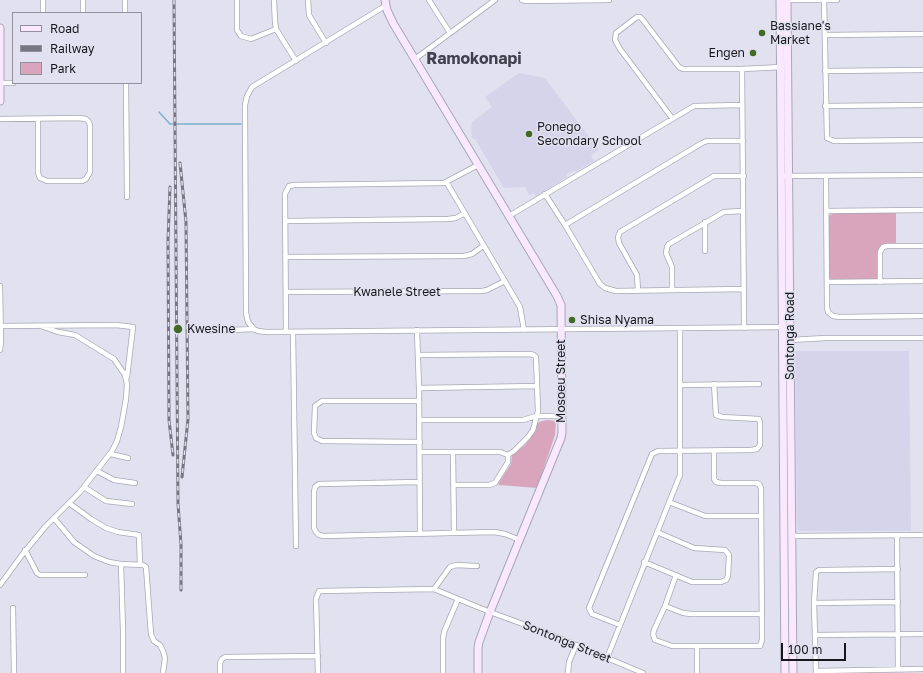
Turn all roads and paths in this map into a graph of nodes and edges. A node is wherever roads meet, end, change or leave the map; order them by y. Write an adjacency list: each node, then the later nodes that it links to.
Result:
1 (43, 0): 17 (street)
2 (83, 0): 18 (street)
3 (125, 0): 19 (street)
4 (237, 0): 21 (street)
5 (274, 0): 21 (street)
6 (314, 0): 15 (street)
7 (429, 0): 22 (street)
8 (495, 0): 22 (street)
9 (522, 0): 10 (street)
10 (609, 0)
11 (780, 0): 28 (main road, Sontonga Road)
12 (786, 0): 13 (street); 28 (main road, Sontonga Road)
13 (824, 0): 14 (street); 24 (street)
14 (837, 0)
15 (308, 1): 25 (street)
16 (385, 3): 25 (street); 26 (main road, Mosoeu Street)
17 (43, 12)
18 (83, 12)
19 (125, 12)
20 (0, 28): 32 (main road)
21 (276, 29): 27 (street)
22 (450, 33): 26 (street)
23 (923, 34): 24 (street)
24 (825, 35): 31 (street)
25 (326, 43): 27 (street)
26 (415, 59): 44 (main road, Mosoeu Street)
27 (296, 61): 80 (street)
28 (784, 67): 29 (street); 47 (main road, Sontonga Road); 48 (main road, Sontonga Road)
29 (742, 69): 36 (street); 39 (street)
30 (923, 70): 31 (street)
31 (825, 71): 38 (street)
32 (0, 83): 33 (street); 35 (main road)
33 (12, 83)
34 (126, 84): 52 (street)
35 (0, 101)
36 (742, 105): 39 (street); 43 (street)
37 (923, 105): 38 (street)
38 (825, 106): 42 (street)
39 (672, 118): 51 (street)
40 (0, 119): 41 (street)
41 (38, 119): 41 (street)
42 (923, 140)
43 (743, 141): 46 (street); 60 (street)
44 (478, 165): 50 (street); 57 (main road, Mosoeu Street)
45 (923, 175): 49 (street)
46 (744, 176): 54 (street); 72 (street)
47 (781, 176): 48 (street); 77 (main road, Sontonga Road)
48 (789, 176): 49 (street); 77 (main road, Sontonga Road)
49 (826, 177): 55 (street)
50 (447, 183): 56 (street); 58 (street)
51 (545, 194): 57 (street); 60 (street)
52 (127, 198)
53 (923, 210): 55 (street)
54 (743, 211): 59 (street); 71 (street)
55 (826, 211): 67 (street)
56 (465, 213): 58 (street); 61 (street)
57 (509, 216): 83 (main road, Mosoeu Street)
58 (285, 221): 64 (street)
59 (705, 222): 63 (street); 70 (street)
60 (565, 225): 72 (street)
61 (483, 246): 64 (street); 66 (street)
62 (923, 246): 68 (street)
63 (705, 251)
64 (286, 257): 73 (street)
65 (923, 281): 68 (street)
66 (505, 282): 73 (street, Kwanele Street); 82 (street)
67 (827, 282): 68 (street); 74 (street)
68 (880, 282)
69 (0, 286): 75 (street)
70 (672, 289): 71 (street); 72 (street)
71 (744, 289): 79 (street)
72 (638, 290)
73 (286, 292): 85 (street)
74 (923, 316)
75 (0, 326): 76 (street); 89 (street)
76 (41, 326): 91 (street); 91 (street)
77 (786, 327): 79 (street); 88 (main road, Sontonga Road); 124 (main road, Sontonga Road)
78 (680, 328): 79 (street); 83 (street); 92 (street)
79 (744, 328)
80 (254, 329): 84 (street); 85 (street)
81 (416, 330): 82 (street); 86 (street); 90 (street)
82 (524, 330): 83 (street)
83 (561, 330): 99 (main road, Mosoeu Street)
84 (207, 331)
85 (286, 332): 86 (street)
86 (294, 332): 126 (street)
87 (923, 338): 88 (street)
88 (790, 340): 124 (main road, Sontonga Road)
89 (0, 350)
90 (418, 355): 95 (street); 96 (street)
91 (126, 379): 106 (street)
92 (681, 384): 93 (street); 102 (street)
93 (714, 384): 94 (street); 103 (street)
94 (758, 384)
95 (537, 386): 96 (street); 98 (street)
96 (419, 388): 97 (street)
97 (419, 401): 100 (street); 101 (street)
98 (536, 416): 99 (street); 100 (street); 107 (street)
99 (562, 416): 125 (main road, Mosoeu Street)
100 (419, 420): 101 (street)
101 (420, 442): 104 (street)
102 (681, 451): 103 (street); 114 (street); 144 (street)
103 (714, 451): 117 (street)
104 (420, 452): 105 (street); 110 (street)
105 (453, 453): 107 (street); 112 (street)
106 (111, 454): 108 (street); 109 (street)
107 (508, 455): 112 (street)
108 (128, 458)
109 (97, 471): 111 (street); 113 (street)
110 (419, 482): 121 (street); 121 (street)
111 (135, 483)
112 (454, 484): 120 (street)
113 (84, 487): 115 (street); 116 (street)
114 (669, 502): 117 (street); 119 (street)
115 (69, 503): 118 (street); 130 (street)
116 (132, 504)
117 (761, 516): 143 (street)
118 (54, 518): 127 (street); 129 (street)
119 (657, 532): 128 (street); 134 (street)
120 (454, 533): 121 (street); 125 (street)
121 (420, 534)
122 (898, 535): 123 (street); 124 (street); 132 (street)
123 (923, 535)
124 (788, 536): 166 (main road, Sontonga Road); 167 (main road, Sontonga Road)
125 (520, 540): 142 (main road, Mosoeu Street)
126 (296, 546)
127 (25, 550): 133 (street); 135 (street)
128 (644, 562): 134 (street); 144 (street)
129 (121, 564): 130 (street); 157 (street)
130 (140, 565): 158 (street)
131 (477, 566): 136 (street)
132 (898, 569): 138 (street); 139 (street)
133 (85, 575)
134 (676, 575): 140 (street)
135 (0, 586)
136 (434, 589): 137 (street, Sontonga Street); 150 (street)
137 (458, 599): 142 (street, Sontonga Street); 161 (street)
138 (898, 602): 139 (street); 146 (street)
139 (814, 603): 147 (street)
140 (665, 606): 143 (street); 149 (street)
141 (13, 608): 156 (street)
142 (490, 612): 148 (street, Sontonga Street); 162 (main road, Mosoeu Street)
143 (762, 614): 149 (street)
144 (620, 625): 151 (street)
145 (923, 634): 146 (street)
146 (899, 635): 147 (street); 152 (street)
147 (815, 636): 155 (street)
148 (576, 645): 151 (street, Sontonga Street); 163 (street)
149 (697, 646): 165 (street)
150 (318, 656): 159 (street); 160 (street)
151 (607, 658): 154 (street, Sontonga Street)
152 (898, 668): 153 (street); 155 (street)
153 (923, 669)
154 (634, 671): 164 (street, Sontonga Street)
155 (816, 672)
156 (14, 673)
157 (123, 673)
158 (163, 673)
159 (220, 673)
160 (318, 673)
161 (443, 673)
162 (478, 673)
163 (568, 673)
164 (643, 673)
165 (697, 673)
166 (785, 673)
167 (793, 673)

